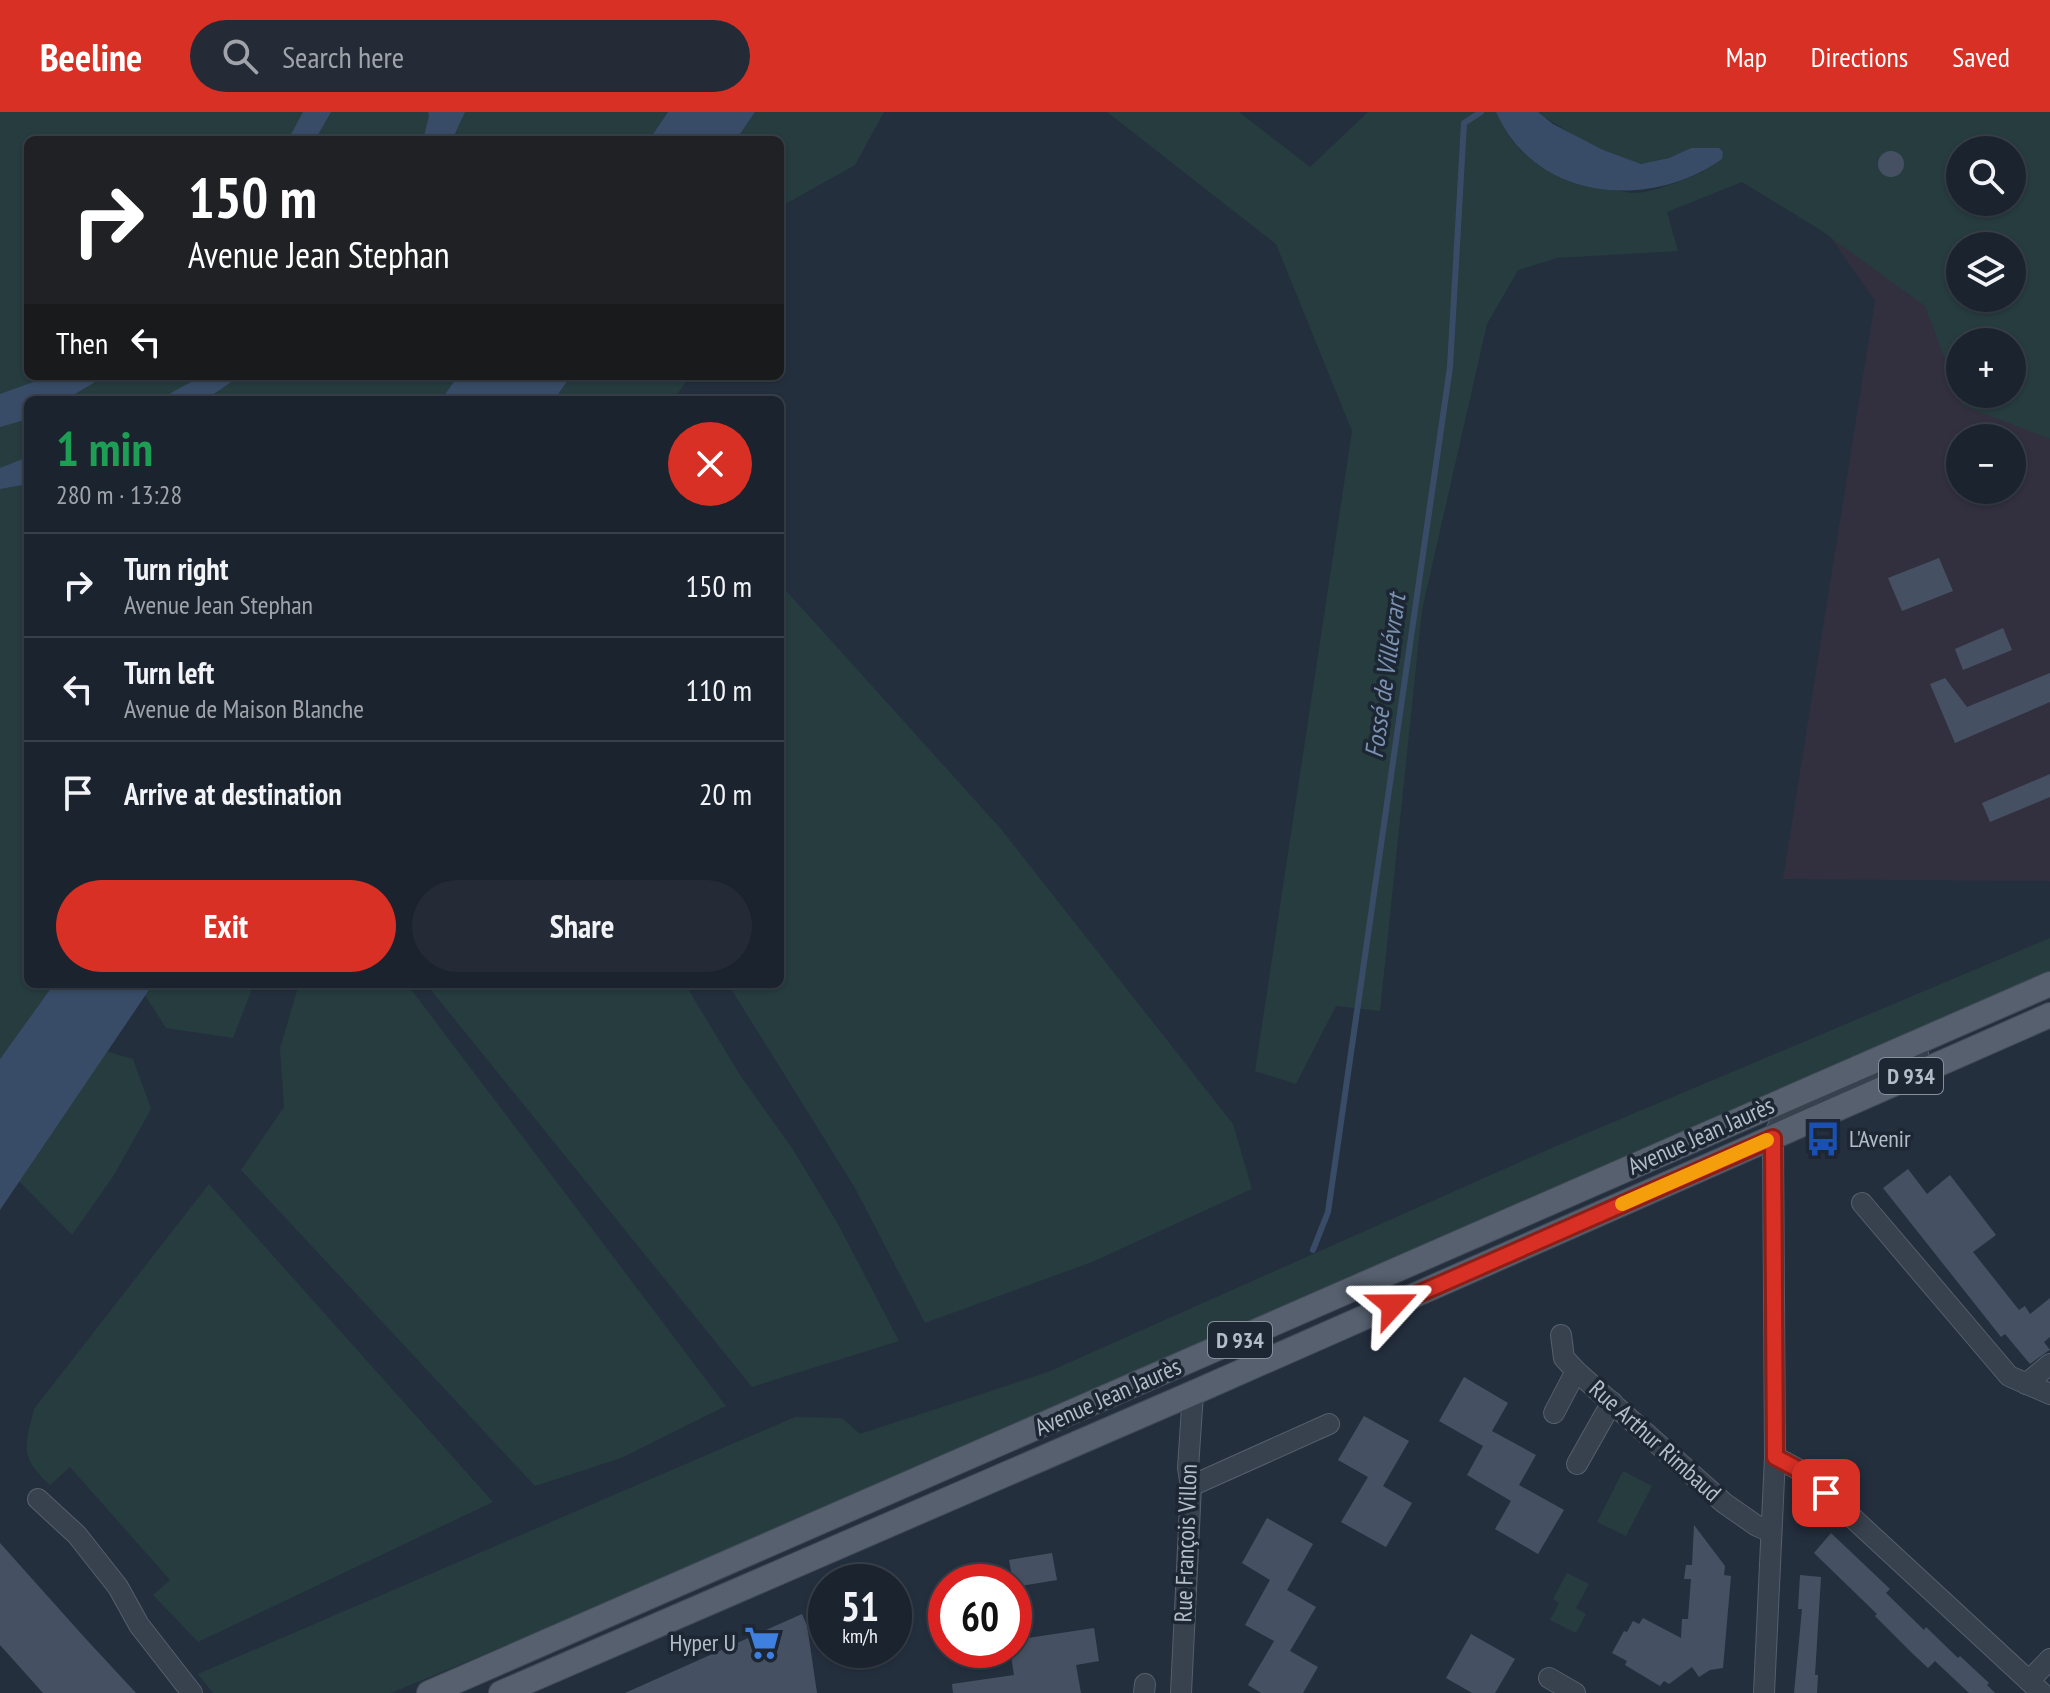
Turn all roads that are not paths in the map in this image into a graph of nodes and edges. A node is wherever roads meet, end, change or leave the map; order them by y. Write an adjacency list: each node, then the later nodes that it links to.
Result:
1 (2050, 984): 2 (main road, Avenue Jean Jaurès / D 934)
2 (1982, 1013): 4 (street); 24 (main road, Avenue Jean Jaurès / D 934)
3 (2050, 1015): 4 (main road, Avenue Jean Jaurès / D 934)
4 (1773, 1138): 10 (main road, Avenue Jean Jaurès / D 934); 15 (street)
5 (1862, 1203): 9 (street)
6 (1561, 1335): 8 (street, Rue Arthur Rimbaud)
7 (2050, 1364): 9 (street)
8 (1576, 1371): 12 (street, Rue Arthur Rimbaud); 13 (street)
9 (2026, 1384): 11 (street)
10 (1193, 1393): 17 (street, Rue François Villon); 25 (main road, Avenue Jean Jaurès / D 934)
11 (2050, 1394)
12 (1612, 1402): 16 (street); 19 (street, Rue Arthur Rimbaud)
13 (1554, 1413)
14 (1329, 1424): 17 (street)
15 (1775, 1457): 19 (street); 22 (street)
16 (1577, 1464)
17 (1191, 1486): 26 (street, Rue François Villon)
18 (38, 1499): 23 (street)
19 (1771, 1532): 28 (street)
20 (2050, 1659): 22 (street)
21 (1549, 1678): 27 (street)
22 (2035, 1687)
23 (192, 1693)
24 (429, 1693)
25 (501, 1693)
26 (1181, 1693)
27 (1575, 1693)
28 (1764, 1693)

